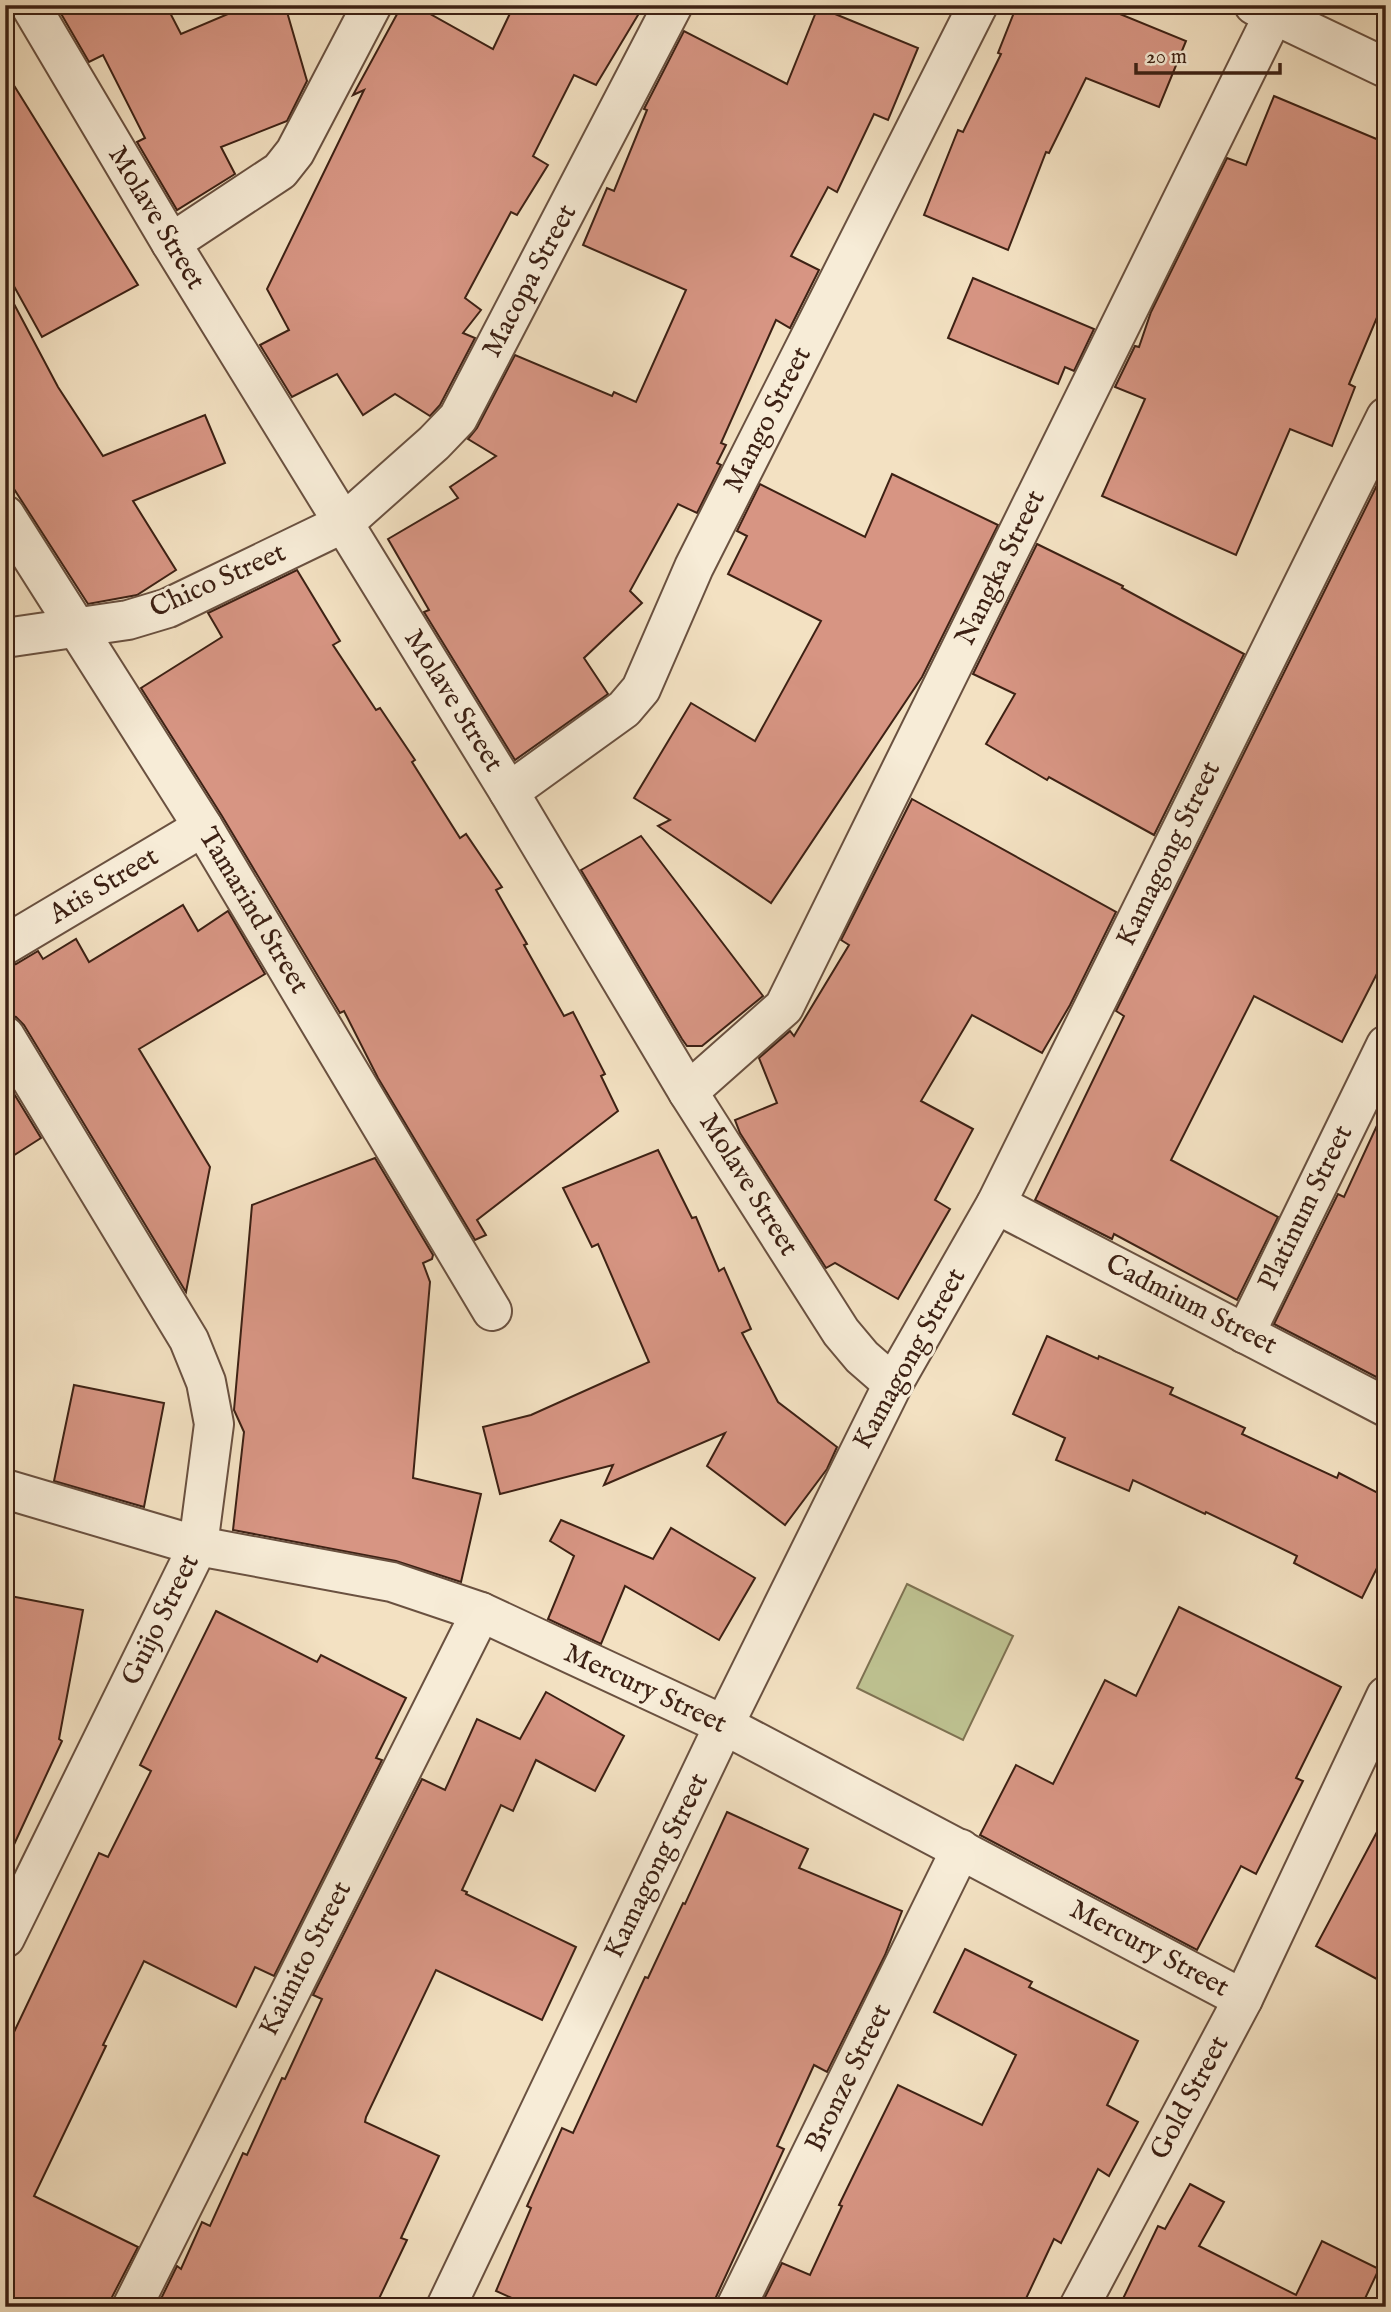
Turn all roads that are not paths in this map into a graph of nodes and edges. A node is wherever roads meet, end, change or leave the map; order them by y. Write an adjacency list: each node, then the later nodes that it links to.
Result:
1 (30, 5): 7 (street, Molave Street)
2 (372, 5): 7 (street)
3 (673, 5): 10 (street, Macopa Street)
4 (978, 5): 13 (street, Mango Street)
5 (1264, 10): 6 (street); 18 (street, Nangka Street)
6 (1386, 68)
7 (171, 243): 10 (street, Molave Street)
8 (1386, 416): 19 (street, Kamagong Street)
9 (5, 515): 11 (street, Tamarind Street)
10 (344, 523): 11 (street, Chico Street); 13 (street, Molave Street)
11 (75, 627): 12 (street, Chico Street); 14 (street, Tamarind Street)
12 (5, 638)
13 (509, 792): 18 (street, Molave Street)
14 (202, 827): 15 (street, Atis Street); 20 (street, Tamarind Street)
15 (5, 945)
16 (5, 1036): 25 (street, Guijo Street)
17 (1386, 1045): 21 (street, Platinum Street)
18 (688, 1092): 22 (street, Molave Street)
19 (996, 1204): 21 (street, Cadmium Street); 22 (street, Kamagong Street)
20 (492, 1311)
21 (1245, 1334): 23 (street, Cadmium Street)
22 (893, 1384): 28 (street, Kamagong Street)
23 (1386, 1407)
24 (5, 1489): 25 (street, Mercury Street)
25 (198, 1546): 26 (street, Mercury Street); 30 (street, Guijo Street)
26 (481, 1612): 28 (street, Mercury Street); 32 (street, Kaimito Street)
27 (1386, 1696): 31 (street, Gold Street)
28 (724, 1725): 29 (street, Mercury Street); 33 (street, Kamagong Street)
29 (961, 1849): 31 (street, Mercury Street); 34 (street, Bronze Street)
30 (5, 1938)
31 (1242, 1999): 35 (street, Gold Street)
32 (132, 2307)
33 (446, 2307)
34 (736, 2307)
35 (1079, 2307)

